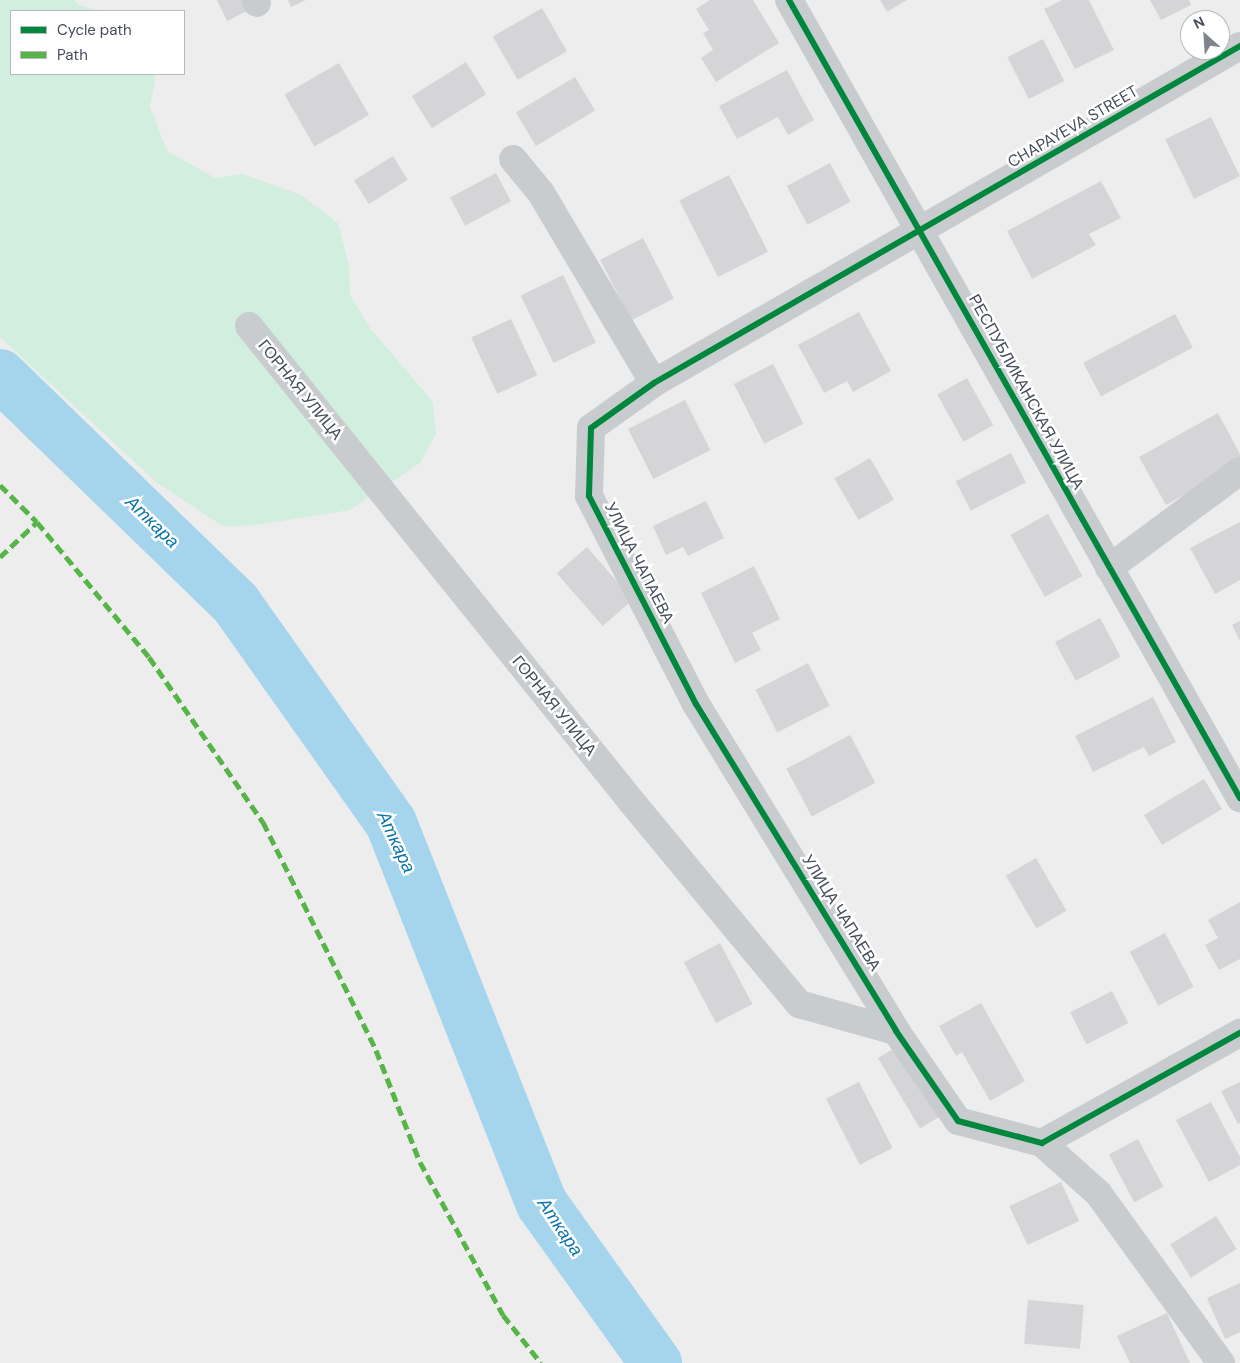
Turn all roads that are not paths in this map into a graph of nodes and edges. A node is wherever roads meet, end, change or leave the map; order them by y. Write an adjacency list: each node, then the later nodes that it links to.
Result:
1 (789, 0): 4 (street, РЕСПУБЛИКАНСКАЯ УЛИЦА)
2 (1240, 46): 4 (street, CHAPAYEVA STREET)
3 (512, 159): 6 (street)
4 (920, 232): 6 (street, УЛИЦА ЧАПАЕВА); 8 (street, РЕСПУБЛИКАНСКАЯ УЛИЦА)
5 (248, 326): 10 (street, ГОРНАЯ УЛИЦА)
6 (654, 383): 10 (street, УЛИЦА ЧАПАЕВА)
7 (1240, 471): 8 (street)
8 (1110, 568): 9 (street, РЕСПУБЛИКАНСКАЯ УЛИЦА)
9 (1240, 798)
10 (896, 1030): 12 (street)
11 (1240, 1033): 12 (street)
12 (1042, 1143): 13 (street)
13 (1221, 1363)

